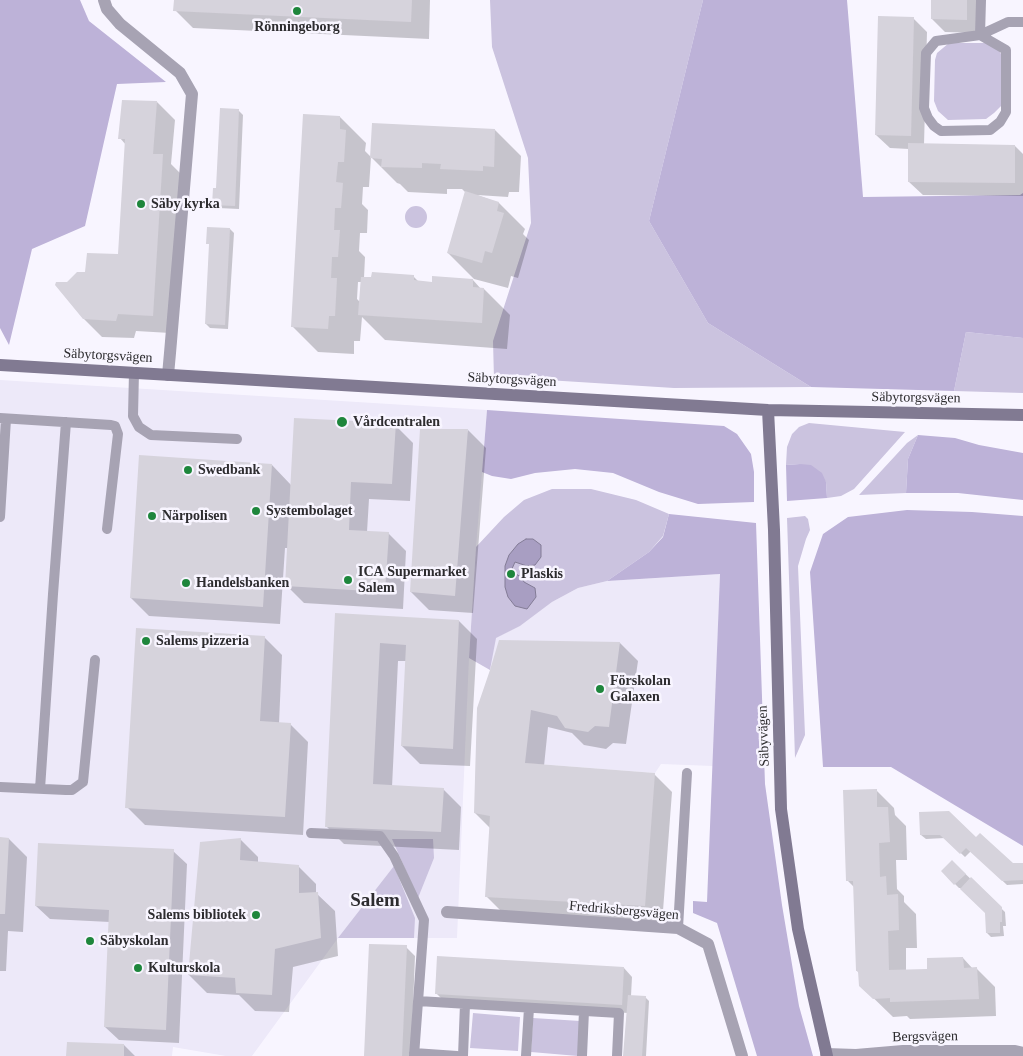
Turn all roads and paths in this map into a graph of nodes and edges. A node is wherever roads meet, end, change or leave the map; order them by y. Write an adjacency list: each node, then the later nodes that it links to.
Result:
1 (104, 0): 7 (street)
2 (981, 0): 4 (lane)
3 (1023, 22): 4 (lane)
4 (980, 35): 4 (lane)
5 (0, 365): 6 (street, Säbytorgsvägen)
6 (134, 372): 7 (street, Säbytorgsvägen); 12 (lane)
7 (168, 375): 8 (street, Säbytorgsvägen)
8 (768, 410): 9 (street, Säbytorgsvägen); 29 (street, Säbyvägen)
9 (1023, 415)
10 (3, 419): 11 (lane); 13 (lane)
11 (66, 422): 14 (lane); 18 (lane)
12 (237, 439)
13 (0, 517)
14 (107, 529)
15 (95, 660): 18 (lane)
16 (688, 772): 21 (lane)
17 (0, 787): 18 (lane)
18 (40, 789)
19 (311, 833): 22 (lane)
20 (447, 912): 21 (street, Fredriksbergsvägen)
21 (678, 928): 35 (street, Fredriksbergsvägen)
22 (418, 1001): 23 (lane); 28 (lane)
23 (466, 1004): 24 (lane); 31 (lane)
24 (529, 1008): 25 (lane); 32 (lane)
25 (584, 1011): 33 (lane); 34 (lane)
26 (996, 1053): 27 (street, Bergsvägen); 29 (street, Bergsvägen)
27 (1023, 1053)
28 (414, 1055): 30 (lane)
29 (827, 1055)
30 (457, 1056)
31 (463, 1056)
32 (526, 1056)
33 (582, 1056)
34 (616, 1056)
35 (742, 1056)

